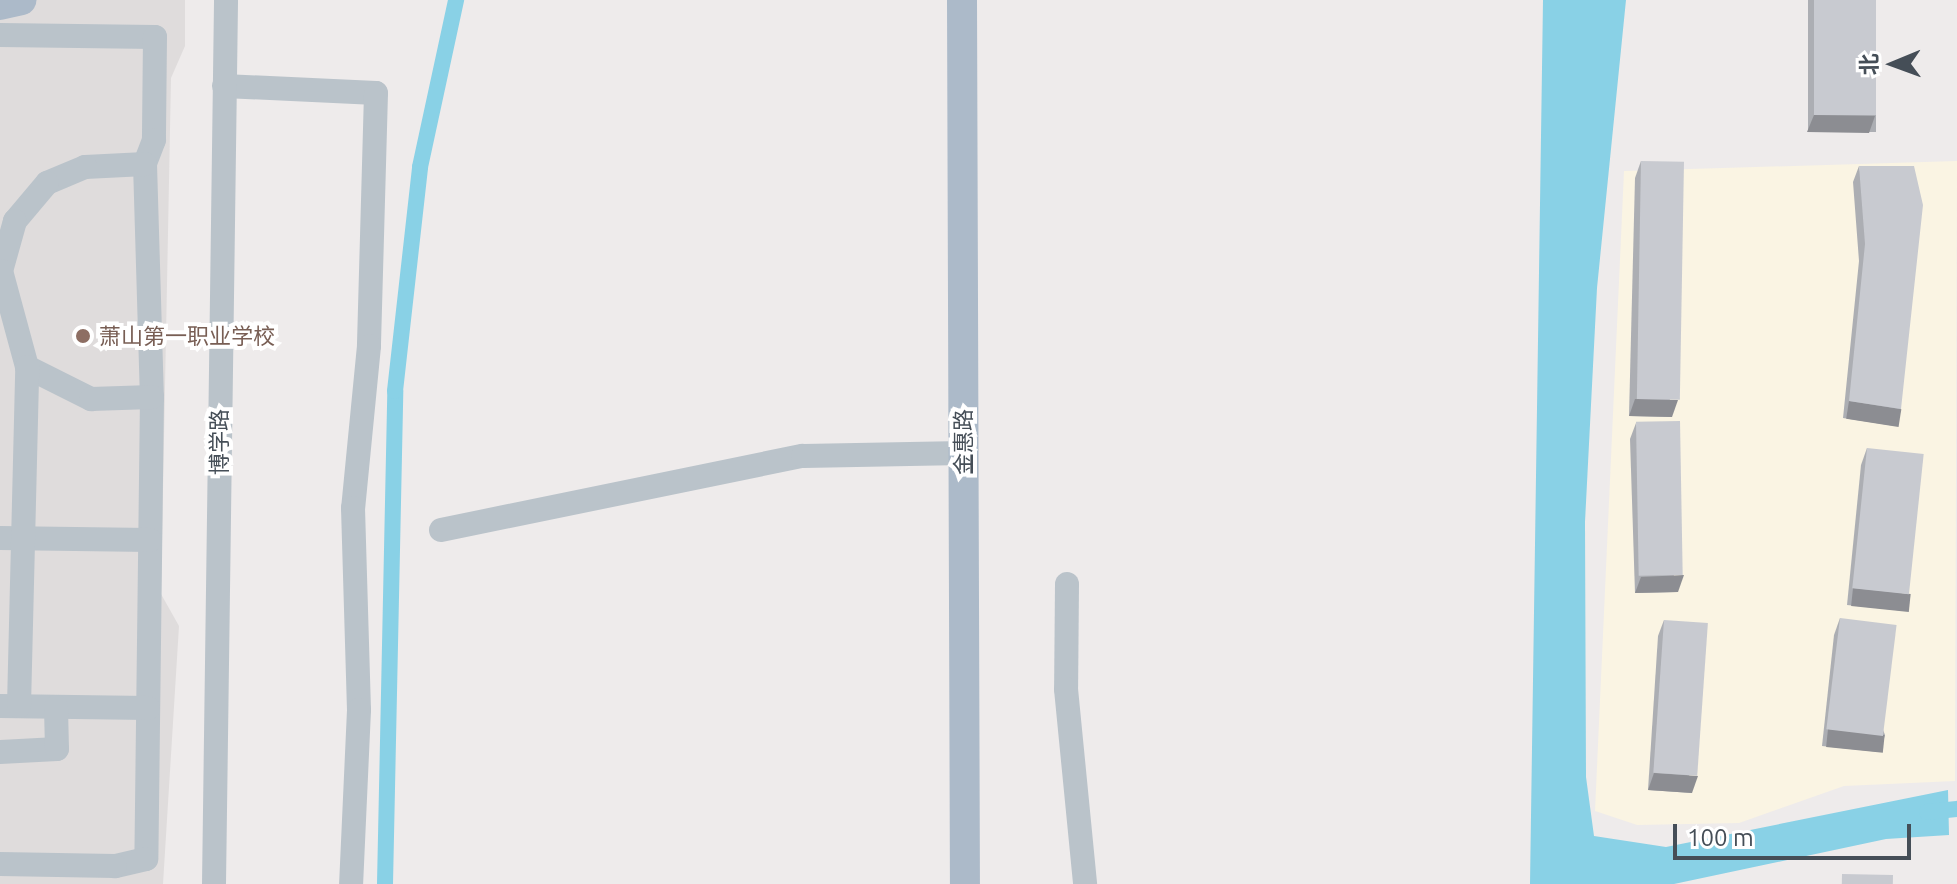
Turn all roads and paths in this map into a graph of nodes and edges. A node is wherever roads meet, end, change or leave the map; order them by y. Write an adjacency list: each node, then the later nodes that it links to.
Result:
1 (21, 0): 4 (main road)
2 (226, 0): 6 (street, 博学路)
3 (962, 0): 10 (main road, 金惠路)
4 (0, 5)
5 (0, 35): 7 (street)
6 (224, 86): 20 (street, 博学路); 21 (street)
7 (145, 164): 8 (street); 9 (street)
8 (27, 367): 9 (street); 12 (street)
9 (152, 397): 13 (street)
10 (963, 453): 11 (street); 22 (main road, 金惠路)
11 (441, 530)
12 (11, 538): 13 (street); 15 (street)
13 (150, 540): 17 (street)
14 (1067, 584): 23 (street)
15 (9, 706): 16 (street)
16 (56, 707): 17 (street); 18 (street)
17 (148, 708): 19 (street)
18 (0, 752)
19 (0, 864)
20 (214, 884)
21 (351, 884)
22 (965, 884)
23 (1085, 884)

